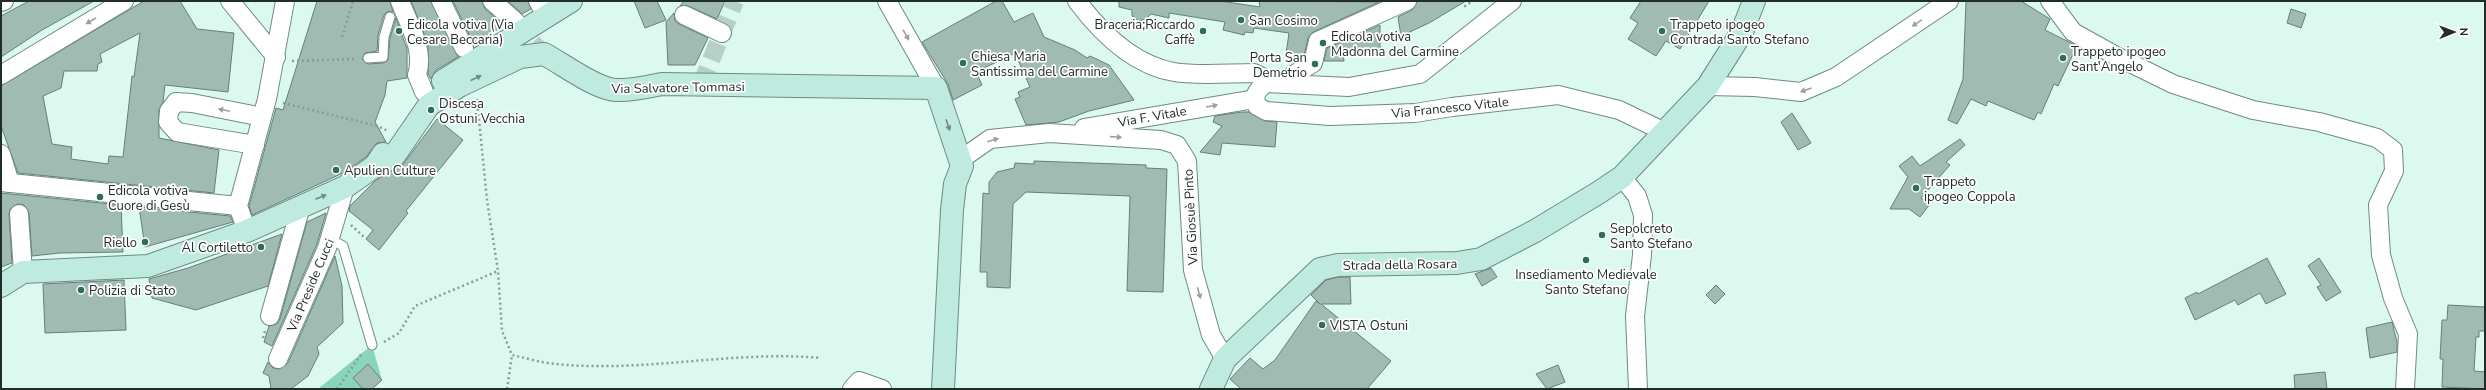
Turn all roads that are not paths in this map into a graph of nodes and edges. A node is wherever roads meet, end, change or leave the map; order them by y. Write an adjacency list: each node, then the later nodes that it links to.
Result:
1 (4, 1): 16 (street)
2 (124, 1): 26 (street, one-way to 26)
3 (230, 1): 25 (street)
4 (285, 1): 25 (street)
5 (400, 1): 30 (street)
6 (441, 1): 23 (street)
7 (492, 1): 21 (street)
8 (571, 1): 18 (street)
9 (887, 1): 29 (street, one-way to 29)
10 (1077, 1): 27 (street)
11 (1408, 1): 17 (street)
12 (1512, 1): 27 (street)
13 (1754, 1): 28 (street, Strada della Rosara)
14 (1949, 1): 28 (street, one-way to 28)
15 (2050, 1): 58 (street)
16 (1, 2)
17 (1387, 4): 27 (street)
18 (542, 8): 30 (street)
19 (684, 15): 22 (street)
20 (390, 17): 24 (lane)
21 (516, 22)
22 (722, 33)
23 (464, 48)
24 (368, 58)
25 (284, 59): 32 (street)
26 (1, 75)
27 (1274, 83): 31 (street)
28 (1708, 86): 33 (street, Strada della Rosara)
29 (936, 88): 37 (street, one-way to 37); 38 (street, Via Salvatore Tommasi, one-way to 29)
30 (424, 92): 38 (street)
31 (1255, 99): 33 (street, Via Francesco Vitale); 34 (street, Via F. Vitale, one-way to 31)
32 (262, 117): 35 (street); 35 (street, one-way to 35)
33 (1665, 132): 39 (street, Strada della Rosara)
34 (1049, 133): 37 (street, Via Giosuè Pinto, one-way to 34); 52 (street, Via Giosuè Pinto, one-way to 52)
35 (255, 145): 42 (street)
36 (1, 154): 40 (street)
37 (960, 160): 55 (street)
38 (375, 166): 41 (street)
39 (1622, 177): 52 (street, Strada della Rosara); 57 (street)
40 (5, 182): 42 (street)
41 (345, 187): 43 (street, one-way to 41); 46 (street, Via Preside Cucci)
42 (238, 206): 45 (street)
43 (301, 206): 45 (street); 49 (street)
44 (19, 214): 47 (street)
45 (247, 231): 47 (street)
46 (330, 239): 50 (lane); 51 (street, Via Preside Cucci)
47 (23, 272): 48 (street)
48 (1, 286)
49 (270, 316)
50 (372, 345)
51 (278, 359)
52 (1225, 359): 56 (street)
53 (852, 389): 54 (street)
54 (882, 389)
55 (943, 389)
56 (1211, 389)
57 (1638, 389)
58 (2405, 389)

